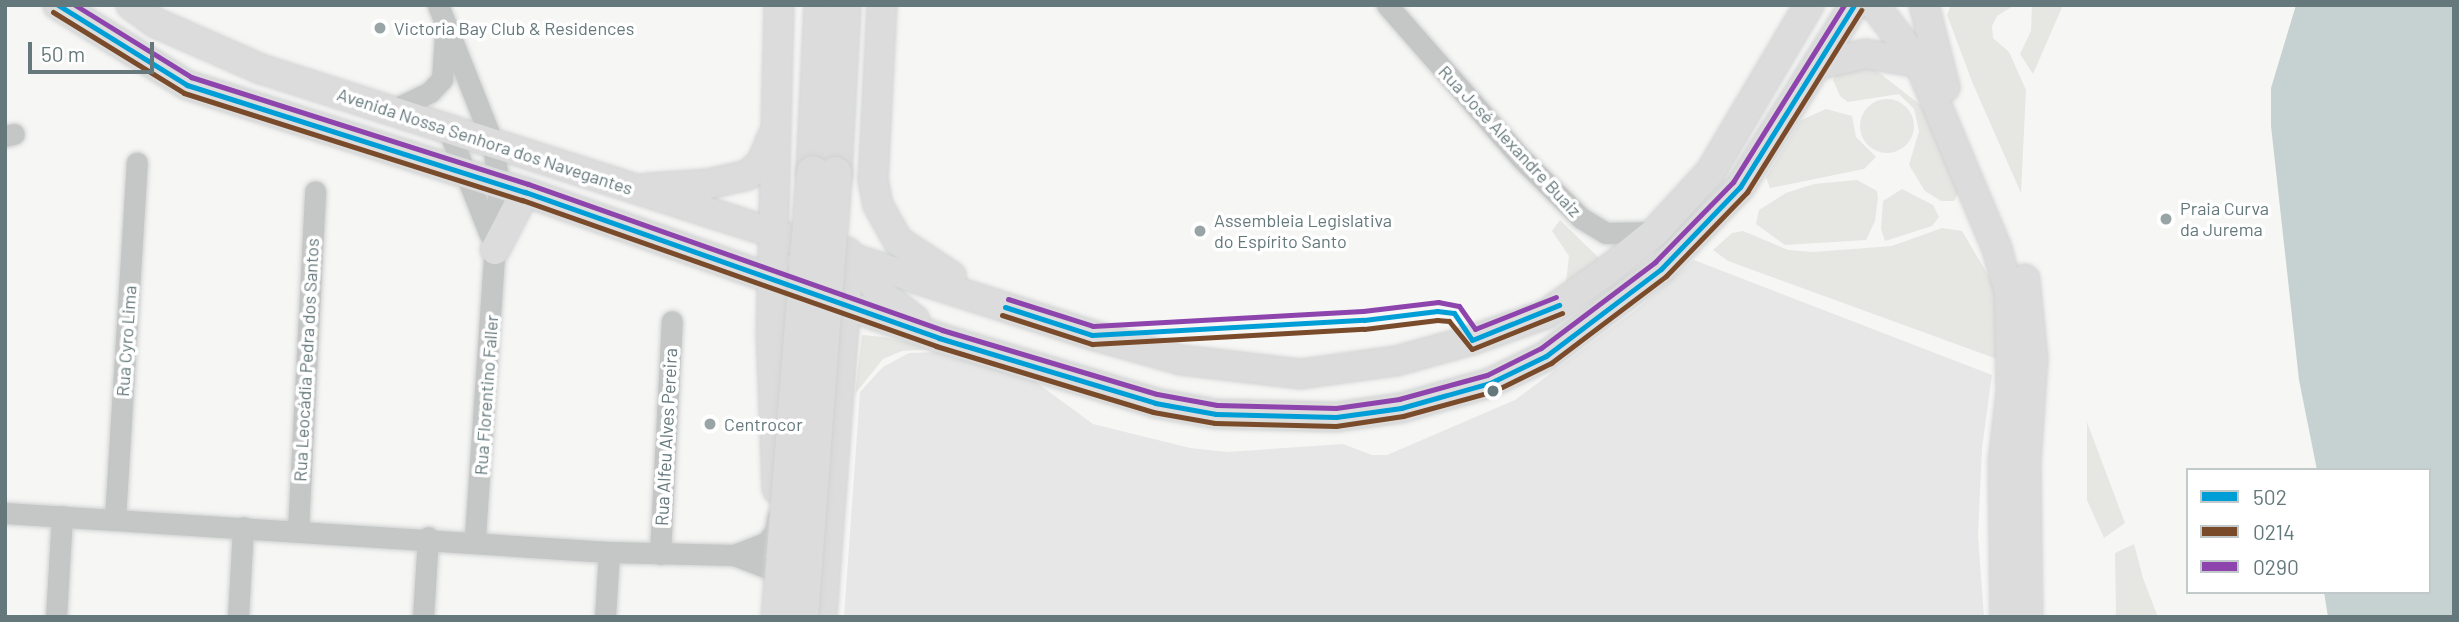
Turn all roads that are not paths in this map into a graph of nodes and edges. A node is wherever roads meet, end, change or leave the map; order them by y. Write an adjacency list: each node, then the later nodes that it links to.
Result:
1 (58, 5): 23 (main road, Avenida Nossa Senhora dos Navegantes)
2 (131, 5): 18 (main road, Avenida Nossa Senhora dos Navegantes)
3 (779, 5): 15 (main road)
4 (821, 5): 49 (main road, bridge)
5 (844, 5): 54 (main road, bridge)
6 (882, 5): 34 (main road)
7 (1387, 5): 27 (street, Rua José Alexandre Buaiz)
8 (1791, 5): 14 (main road)
9 (1809, 5): 14 (main road)
10 (1854, 5): 17 (main road, Avenida Nossa Senhora dos Navegantes)
11 (1874, 5): 16 (main road)
12 (1924, 5): 57 (main road)
13 (442, 14): 18 (street); 21 (street)
14 (1786, 47): 27 (main road)
15 (777, 48): 19 (main road); 30 (main road)
16 (1919, 64): 17 (main road); 56 (main road)
17 (1817, 65): 37 (main road, Avenida Nossa Senhora dos Navegantes)
18 (393, 110): 20 (main road, Avenida Nossa Senhora dos Navegantes)
19 (777, 124): 25 (main road); 28 (main road)
20 (448, 129): 21 (main road, Avenida Nossa Senhora dos Navegantes); 23 (street, Rua Florentino Faller)
21 (492, 141): 24 (street); 25 (main road, Avenida Nossa Senhora dos Navegantes)
22 (137, 163): 41 (street, Rua Cyro Lima)
23 (470, 176): 24 (main road, Avenida Nossa Senhora dos Navegantes); 29 (street, Rua Florentino Faller)
24 (512, 188): 29 (main road); 31 (main road, Avenida Nossa Senhora dos Navegantes)
25 (631, 189): 28 (main road, Avenida Nossa Senhora dos Navegantes)
26 (315, 191): 43 (street, Rua Leocádia Pedra dos Santos)
27 (1655, 232): 34 (main road)
28 (775, 234): 30 (main road, Avenida Nossa Senhora dos Navegantes); 32 (main road)
29 (495, 250): 45 (street, Rua Florentino Faller)
30 (849, 255): 33 (main road); 34 (main road, Avenida Nossa Senhora dos Navegantes); 37 (main road)
31 (723, 265): 32 (main road, Avenida Nossa Senhora dos Navegantes); 35 (main road)
32 (773, 282): 33 (main road, Avenida Nossa Senhora dos Navegantes); 35 (main road)
33 (846, 304): 37 (main road, Avenida Nossa Senhora dos Navegantes); 55 (main road)
34 (1016, 310)
35 (771, 311): 40 (main road)
36 (672, 321): 47 (street, Rua Alfeu Alves Pereira)
37 (939, 338)
38 (5, 513): 39 (street)
39 (62, 516): 41 (street); 50 (street)
40 (778, 516): 48 (street); 49 (main road)
41 (114, 519): 42 (street)
42 (243, 527): 43 (street); 51 (street)
43 (298, 530): 44 (street)
44 (428, 537): 45 (street); 52 (street)
45 (475, 540): 46 (street)
46 (609, 552): 47 (street); 53 (street)
47 (660, 554): 48 (street)
48 (734, 555): 49 (street)
49 (780, 607)
50 (56, 617)
51 (238, 617)
52 (423, 617)
53 (605, 617)
54 (802, 617)
55 (822, 617)
56 (2005, 617)
57 (2028, 617)

